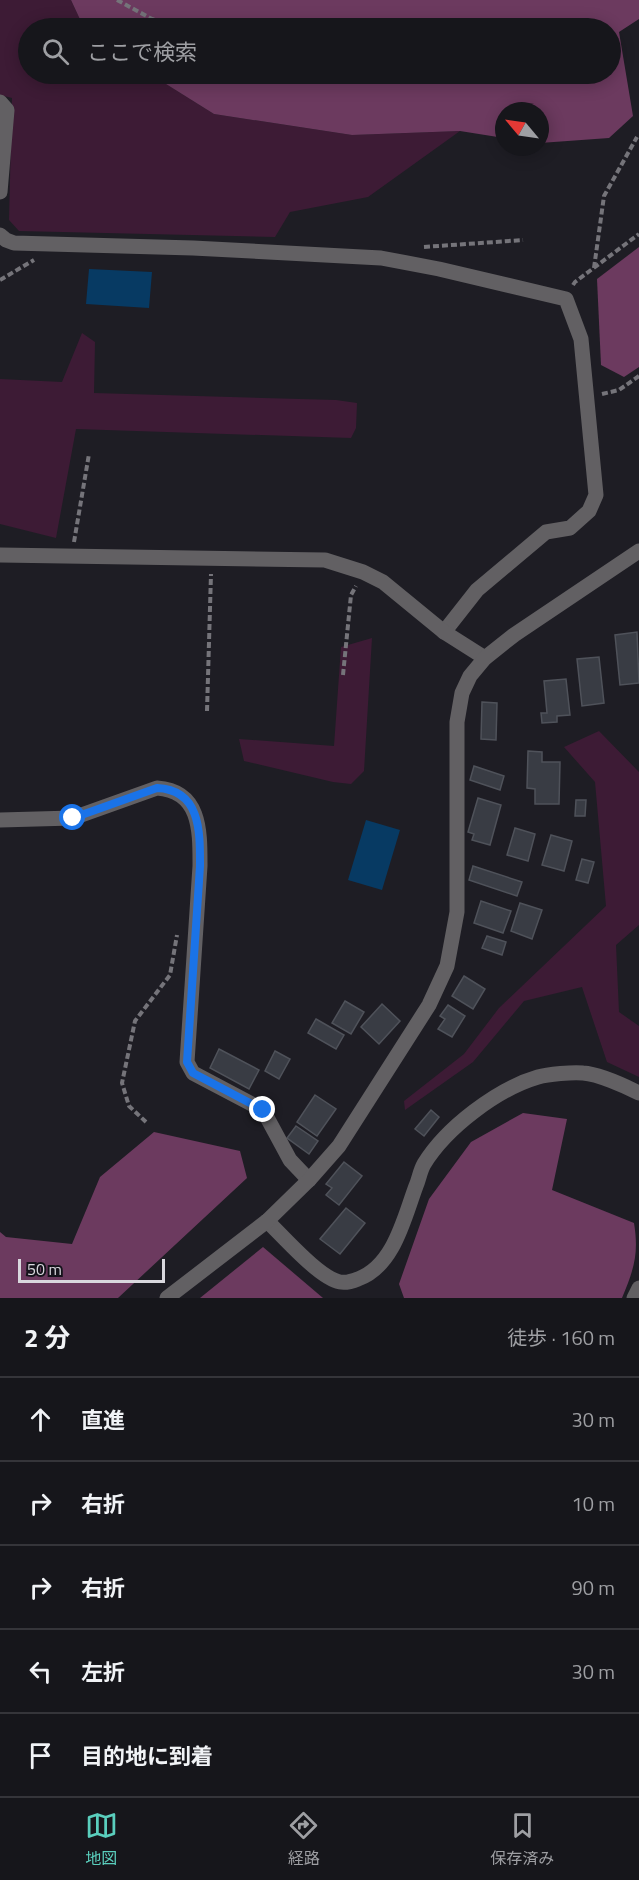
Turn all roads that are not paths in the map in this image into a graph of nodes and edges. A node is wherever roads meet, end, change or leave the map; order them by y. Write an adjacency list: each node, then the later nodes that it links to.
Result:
1 (0, 102): 2 (street)
2 (0, 192)
3 (0, 234): 6 (street)
4 (639, 550): 7 (street)
5 (0, 555): 6 (street)
6 (444, 632): 7 (street)
7 (486, 658): 10 (street)
8 (0, 820): 10 (street)
9 (639, 1093): 11 (street)
10 (309, 1180): 11 (street)
11 (267, 1221): 13 (street)
12 (639, 1288): 14 (street)
13 (167, 1298)
14 (634, 1298)

